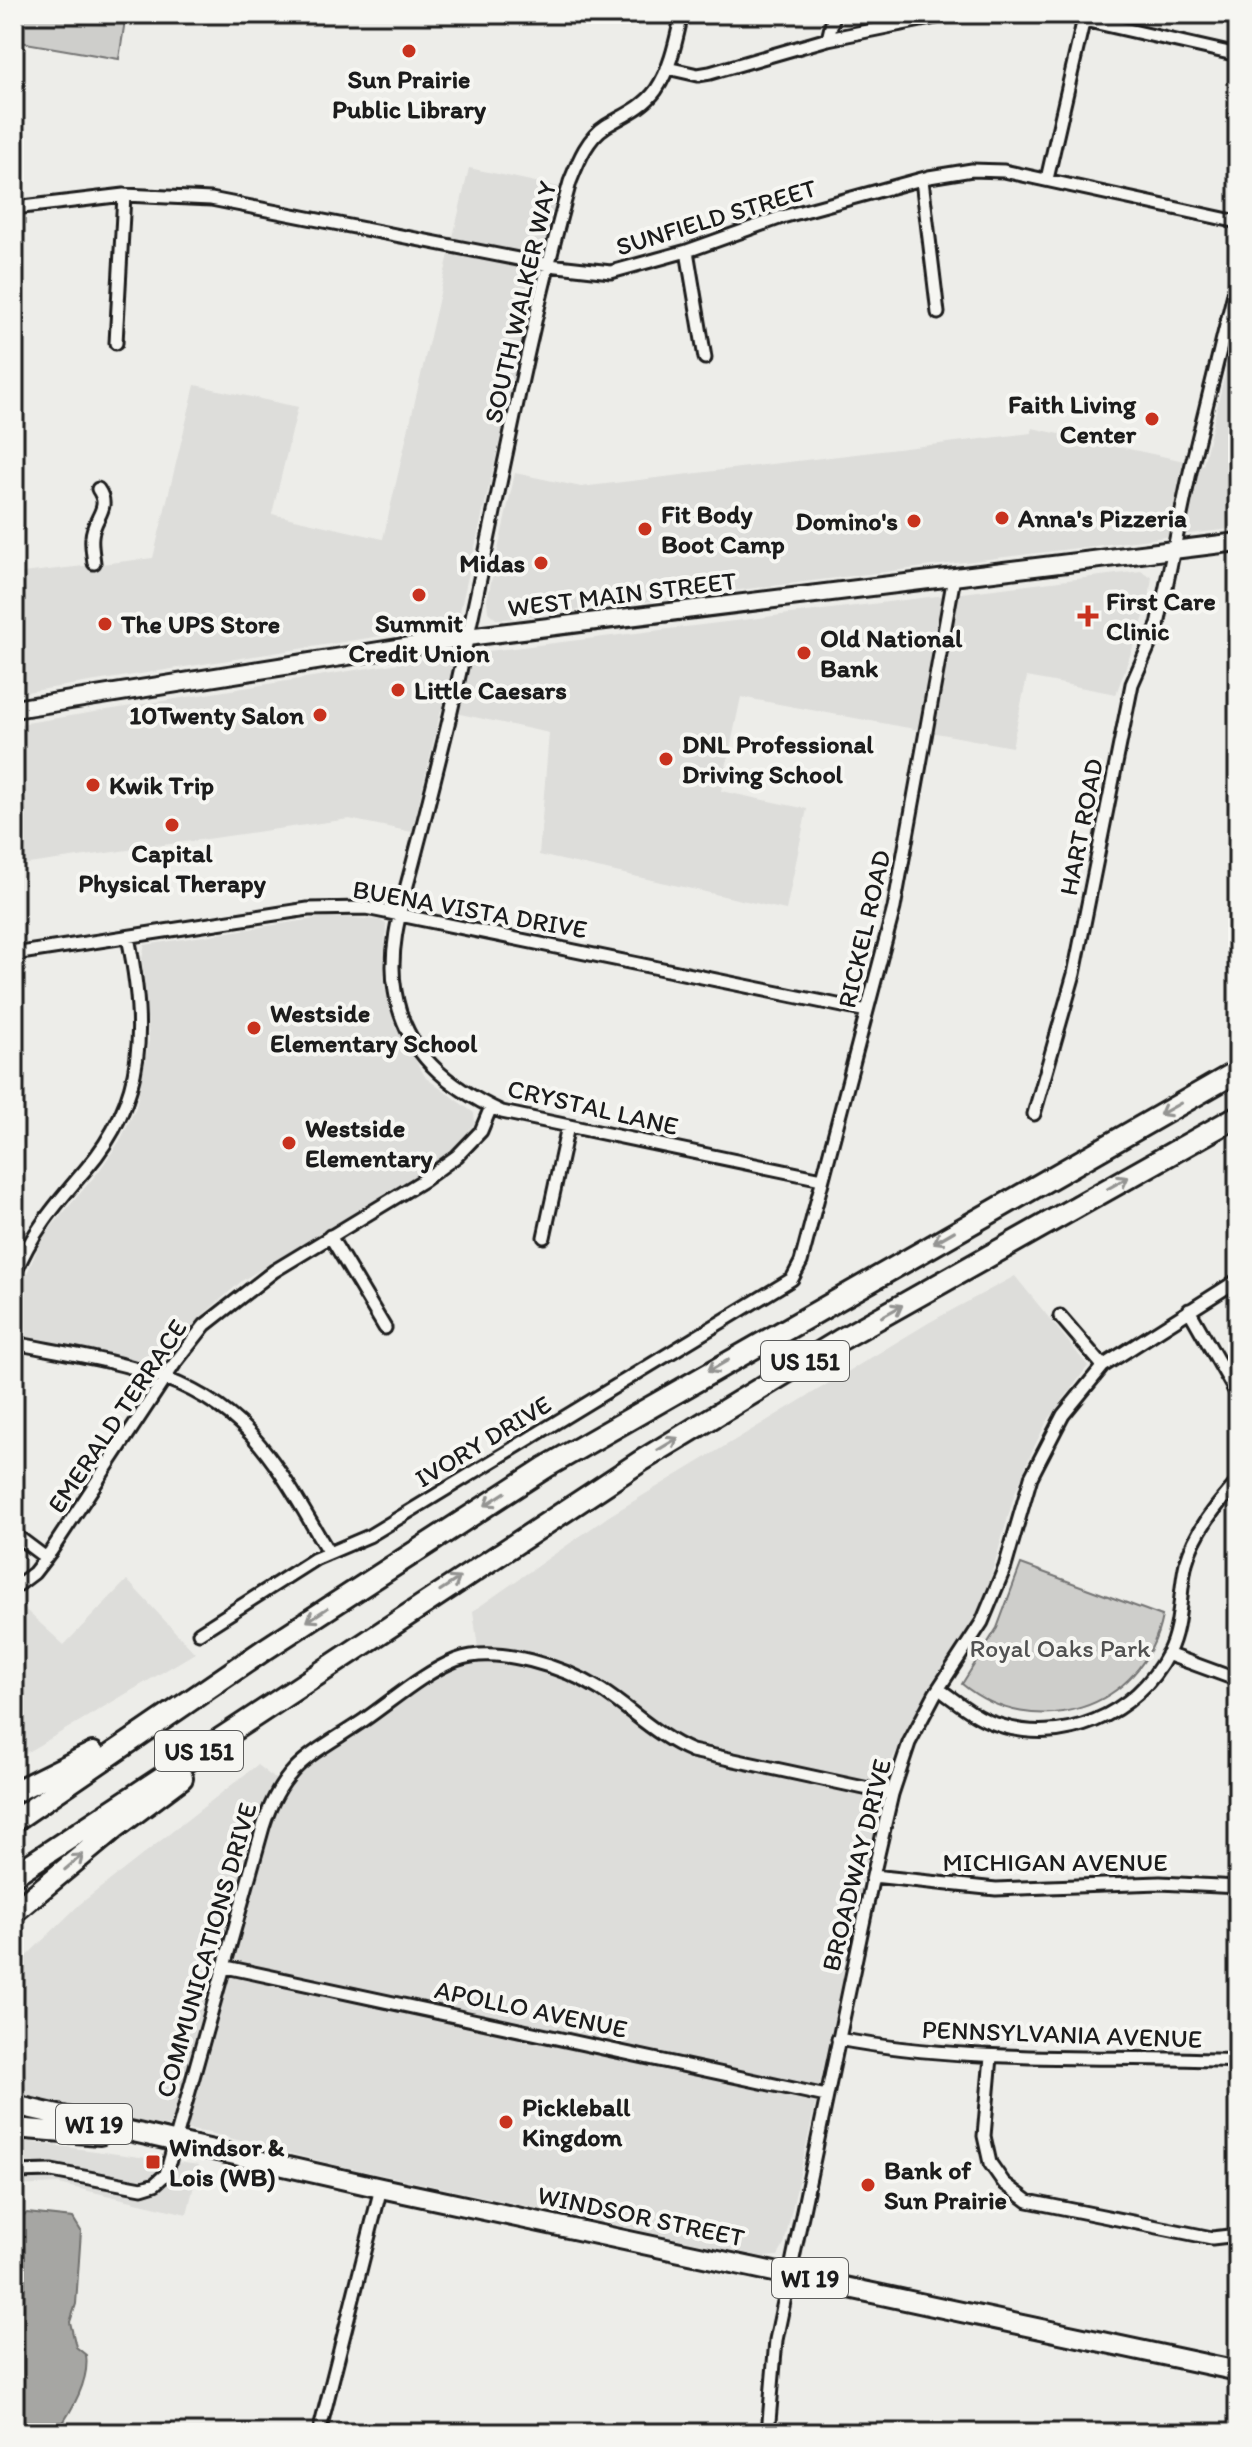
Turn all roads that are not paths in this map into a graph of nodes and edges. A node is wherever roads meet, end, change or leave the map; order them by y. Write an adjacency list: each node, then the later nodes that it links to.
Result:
1 (682, 14): 7 (street, SOUTH WALKER WAY)
2 (834, 14): 5 (street)
3 (941, 16): 5 (street)
4 (1084, 17): 6 (street); 8 (street)
5 (828, 39): 7 (street)
6 (1238, 55)
7 (667, 68): 14 (street, SOUTH WALKER WAY)
8 (1047, 179): 9 (street, SUNFIELD STREET); 12 (street, SUNFIELD STREET)
9 (922, 180): 13 (street, SUNFIELD STREET); 16 (street)
10 (124, 195): 11 (street, SUNFIELD STREET); 14 (street, SUNFIELD STREET); 17 (street)
11 (14, 208)
12 (1238, 222)
13 (687, 251): 14 (street, SUNFIELD STREET); 18 (street)
14 (549, 265): 24 (street, SOUTH WALKER WAY)
15 (1238, 277): 21 (street, HART ROAD)
16 (938, 313)
17 (116, 343)
18 (705, 358)
19 (98, 489): 22 (street)
20 (1238, 542): 21 (main road, WEST MAIN STREET)
21 (1173, 550): 23 (main road, WEST MAIN STREET); 32 (street, HART ROAD)
22 (94, 563)
23 (954, 577): 24 (main road, WEST MAIN STREET); 29 (street, RICKEL ROAD)
24 (467, 637): 25 (main road, WEST MAIN STREET); 26 (street, SOUTH WALKER WAY)
25 (14, 709)
26 (399, 913): 27 (street, BUENA VISTA DRIVE); 29 (street, BUENA VISTA DRIVE); 31 (street, CRYSTAL LANE)
27 (128, 937): 28 (street, BUENA VISTA DRIVE); 38 (street)
28 (14, 954)
29 (867, 1011): 35 (street, RICKEL ROAD)
30 (1238, 1071): 56 (highway, US 151, one-way to 56)
31 (491, 1107): 34 (street, CRYSTAL LANE); 36 (street, EMERALD TERRACE)
32 (1034, 1114)
33 (1238, 1116): 53 (highway, US 151, one-way to 33)
34 (568, 1126): 35 (street, CRYSTAL LANE); 37 (street)
35 (822, 1179): 40 (street, RICKEL ROAD)
36 (330, 1236): 43 (street); 46 (street, EMERALD TERRACE)
37 (544, 1237)
38 (14, 1276)
39 (1238, 1280): 41 (street, BROADWAY DRIVE)
40 (788, 1283): 50 (street, IVORY DRIVE)
41 (1189, 1310): 45 (street, BROADWAY DRIVE); 47 (street)
42 (1060, 1316): 45 (street)
43 (385, 1328)
44 (14, 1343): 46 (street)
45 (1103, 1366): 58 (street, BROADWAY DRIVE)
46 (165, 1378): 50 (street); 51 (street, EMERALD TERRACE)
47 (1238, 1396)
48 (1238, 1481): 55 (street)
49 (14, 1534): 51 (street)
50 (329, 1553): 54 (street, IVORY DRIVE)
51 (46, 1558): 52 (street, EMERALD TERRACE)
52 (14, 1588)
53 (384, 1627): 62 (highway, US 151); 65 (highway, one-way to 53)
54 (199, 1633)
55 (1167, 1654): 57 (street); 58 (street)
56 (228, 1675): 59 (highway); 61 (highway, US 151)
57 (1238, 1680)
58 (939, 1689): 60 (street, BROADWAY DRIVE)
59 (14, 1792)
60 (892, 1794): 63 (street, BROADWAY DRIVE); 66 (street, COMMUNICATIONS DRIVE)
61 (14, 1821)
62 (14, 1875)
63 (873, 1876): 64 (street, MICHIGAN AVENUE); 67 (street, BROADWAY DRIVE)
64 (1238, 1887)
65 (14, 1912)
66 (226, 1967): 70 (street, APOLLO AVENUE); 73 (street, COMMUNICATIONS DRIVE)
67 (838, 2039): 68 (street, PENNSYLVANIA AVENUE); 70 (street, BROADWAY DRIVE)
68 (991, 2057): 69 (street, PENNSYLVANIA AVENUE); 76 (street)
69 (1238, 2061)
70 (826, 2096): 77 (street, BROADWAY DRIVE)
71 (14, 2105): 73 (main road, WINDSOR STREET / WI 19)
72 (14, 2128): 73 (main road, WINDSOR STREET / WI 19)
73 (175, 2141): 74 (street, COMMUNICATIONS DRIVE); 75 (main road, WINDSOR STREET / WI 19)
74 (14, 2172)
75 (381, 2188): 77 (main road, WINDSOR STREET / WI 19); 79 (street)
76 (1238, 2235)
77 (790, 2274): 78 (main road, WINDSOR STREET / WI 19); 80 (street, BROADWAY DRIVE)
78 (1238, 2371)
79 (319, 2433)
80 (768, 2433)

